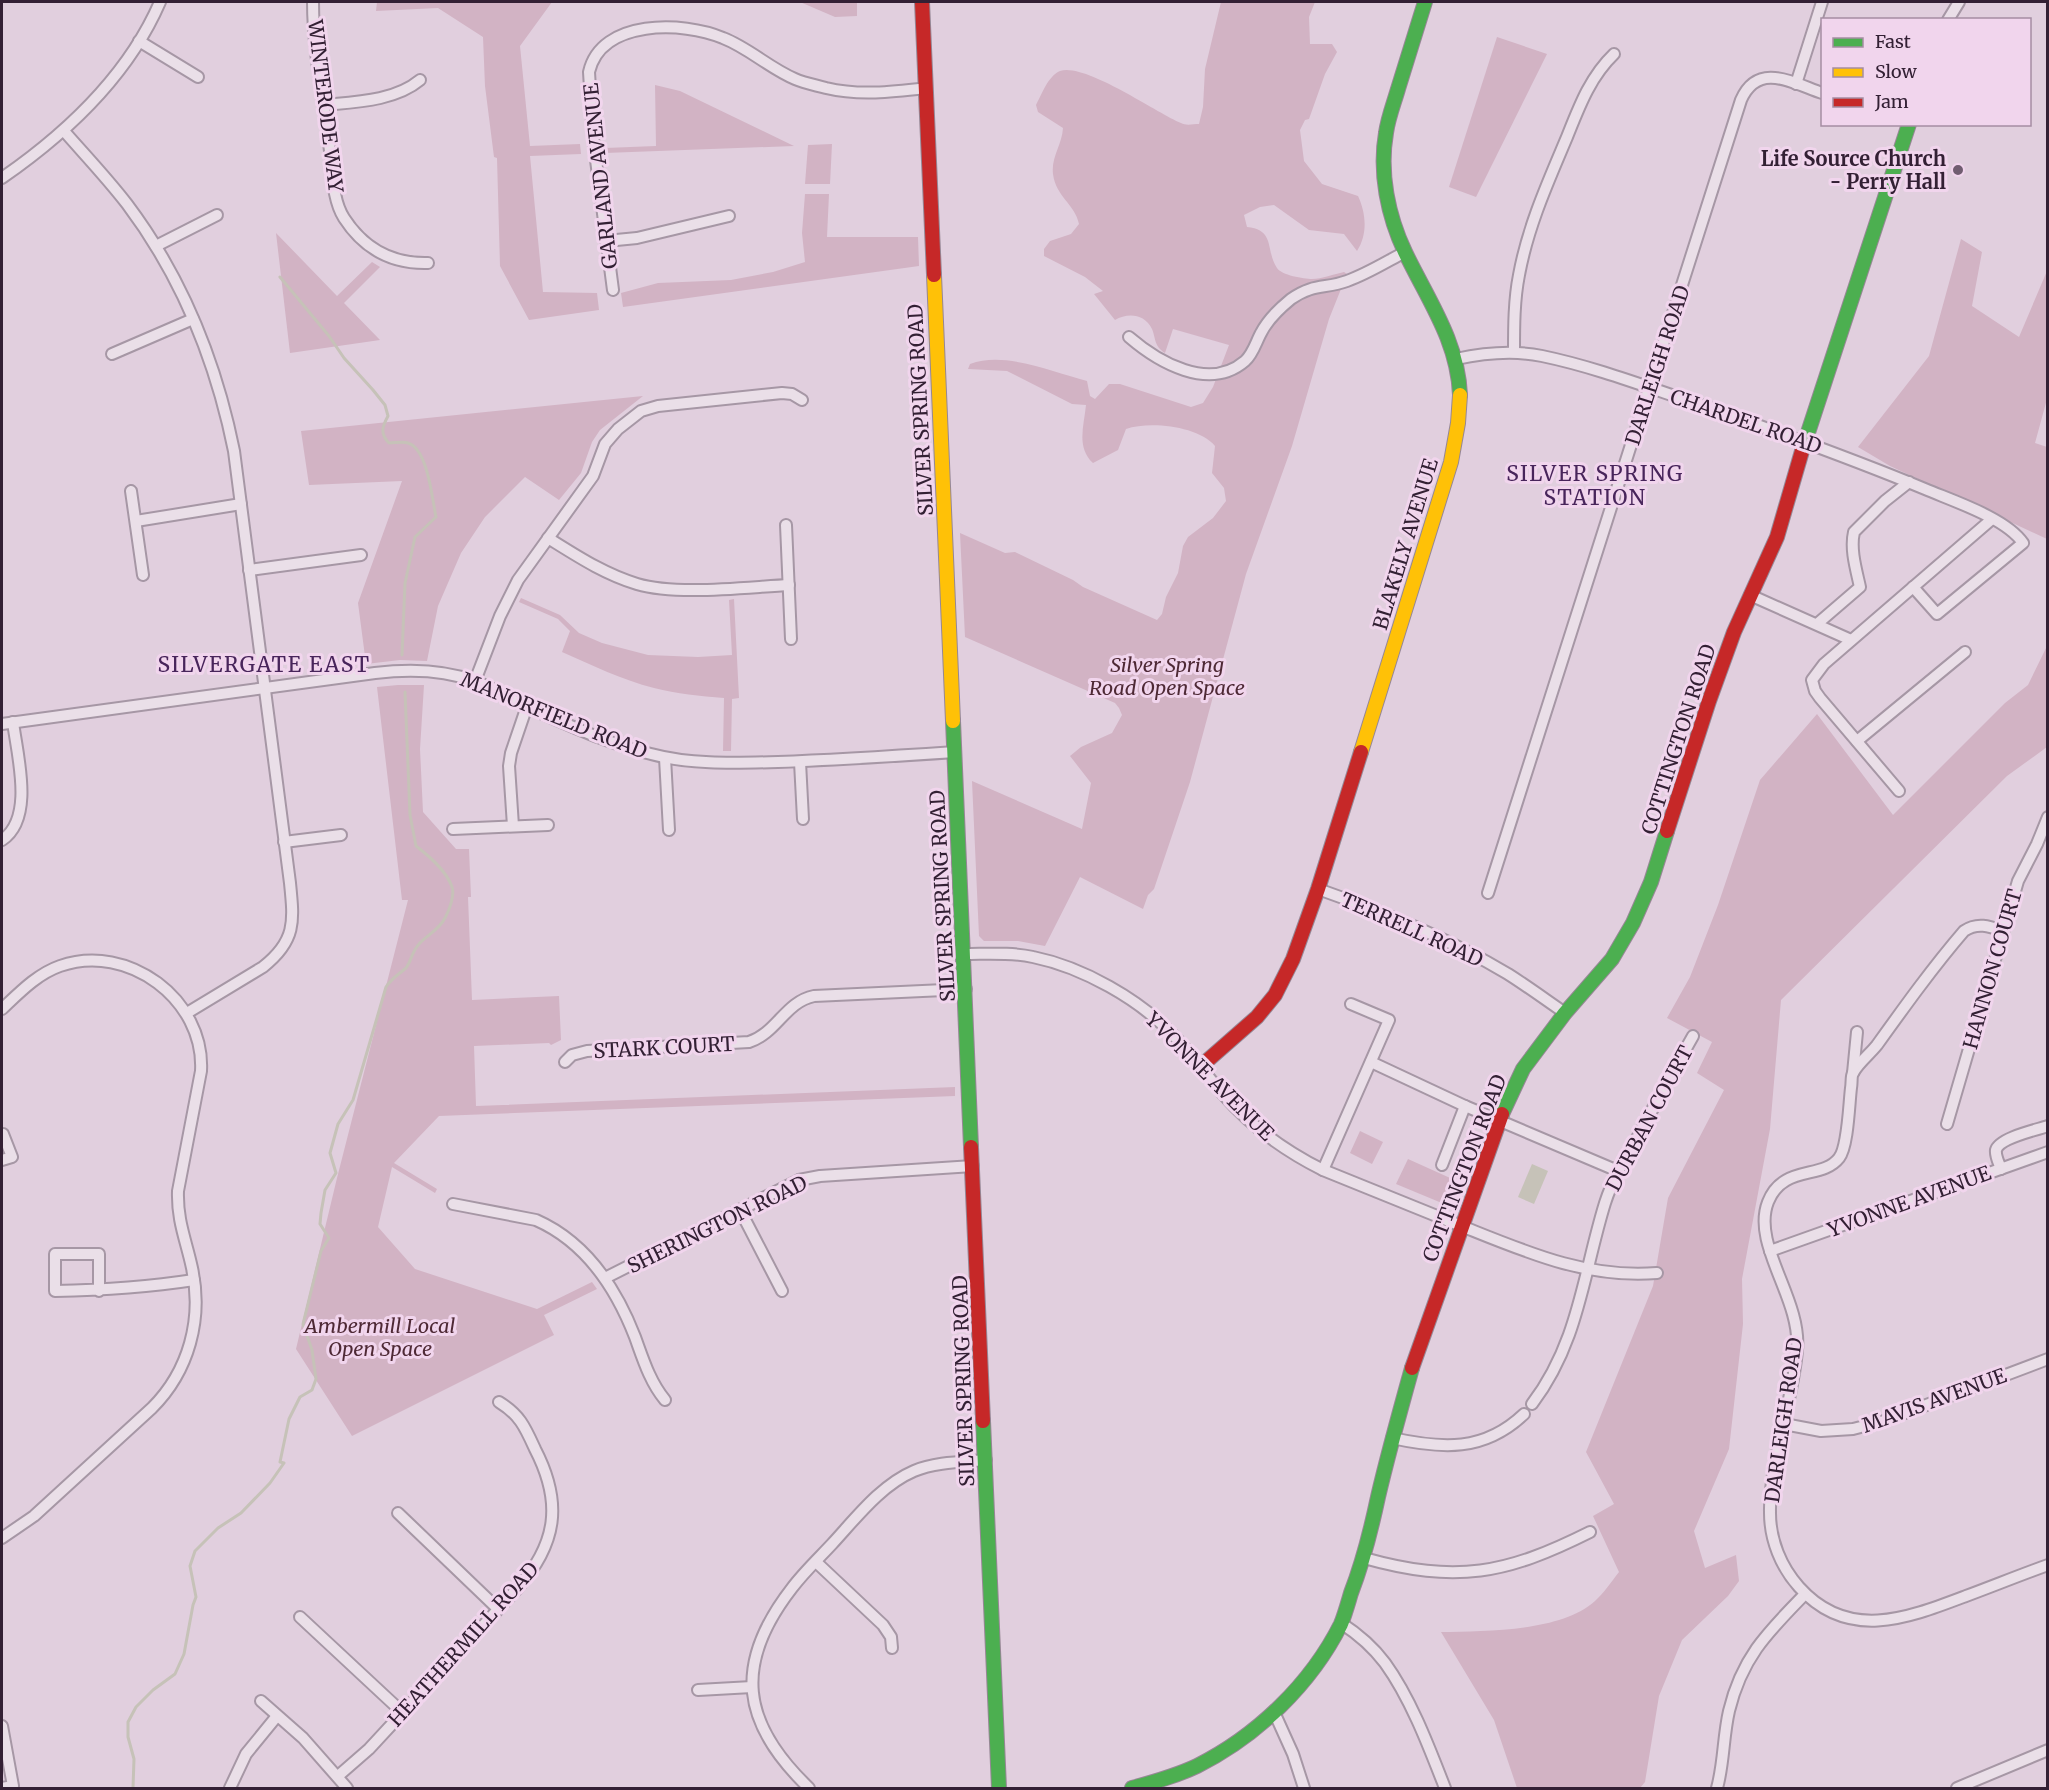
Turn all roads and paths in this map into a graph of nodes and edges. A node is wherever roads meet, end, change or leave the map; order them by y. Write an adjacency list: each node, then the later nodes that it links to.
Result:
1 (160, 2): 10 (street)
2 (313, 2): 17 (street, WINTERODE WAY)
3 (922, 2): 15 (street, SILVER SPRING ROAD)
4 (1425, 2): 25 (street, BLAKELY AVENUE)
5 (1822, 2): 14 (street)
6 (1950, 2): 8 (street)
7 (1959, 2): 9 (street)
8 (1948, 18)
9 (1949, 18)
10 (138, 41): 12 (street); 19 (street)
11 (1614, 54): 30 (street)
12 (198, 77)
13 (420, 80): 17 (street)
14 (1796, 84): 16 (street, DARLEIGH ROAD); 33 (street, DARLEIGH ROAD)
15 (926, 88): 23 (street, GARLAND AVENUE); 58 (street, SILVER SPRING ROAD)
16 (1821, 93)
17 (324, 105): 26 (street, WINTERODE WAY)
18 (1908, 126): 35 (street, COTTINGTON ROAD)
19 (64, 131): 20 (street); 24 (street)
20 (2, 178)
21 (217, 215): 24 (street)
22 (729, 216): 23 (street)
23 (606, 241): 27 (street, GARLAND AVENUE)
24 (156, 246): 28 (street)
25 (1405, 252): 29 (street); 32 (street, BLAKELY AVENUE)
26 (428, 263)
27 (612, 290)
28 (194, 319): 31 (street); 38 (street)
29 (1129, 337)
30 (1514, 352): 32 (street, CHARDEL ROAD); 33 (street, CHARDEL ROAD)
31 (112, 354)
32 (1456, 359): 71 (street, BLAKELY AVENUE)
33 (1649, 388): 35 (street, CHARDEL ROAD); 72 (street, DARLEIGH ROAD)
34 (802, 400): 42 (street)
35 (1805, 441): 36 (street, CHARDEL ROAD); 48 (street, COTTINGTON ROAD)
36 (1909, 483): 39 (street, CHARDEL ROAD); 49 (street)
37 (131, 491): 40 (street)
38 (241, 504): 40 (street); 44 (street)
39 (1992, 519): 47 (street); 47 (street, CHARDEL ROAD)
40 (136, 521): 45 (street)
41 (786, 525): 46 (street)
42 (548, 538): 46 (street); 53 (street)
43 (361, 555): 44 (street)
44 (249, 570): 54 (street)
45 (143, 575)
46 (789, 585): 50 (street)
47 (1913, 587): 51 (street)
48 (1750, 595): 49 (street); 78 (street, COTTINGTON ROAD)
49 (1817, 624): 51 (street)
50 (791, 639)
51 (1851, 640): 57 (street)
52 (1965, 652): 57 (street)
53 (475, 681): 54 (street, MANORFIELD ROAD); 55 (street, MANORFIELD ROAD)
54 (264, 688): 56 (street, MANORFIELD ROAD); 70 (street)
55 (527, 706): 59 (street, MANORFIELD ROAD); 65 (street)
56 (7, 723): 69 (street)
57 (1857, 741): 61 (street)
58 (955, 752): 60 (street, MANORFIELD ROAD); 74 (street, SILVER SPRING ROAD)
59 (665, 758): 60 (street, MANORFIELD ROAD); 67 (street)
60 (800, 762): 63 (street)
61 (1899, 791)
62 (2048, 817): 73 (street, HANNON COURT)
63 (803, 819)
64 (548, 825): 65 (street)
65 (513, 826): 66 (street)
66 (453, 829)
67 (669, 830)
68 (341, 835): 70 (street)
69 (2, 840)
70 (284, 842): 79 (street)
71 (1318, 889): 78 (street, TERRELL ROAD); 84 (street, BLAKELY AVENUE)
72 (1488, 893)
73 (2003, 931): 85 (street); 88 (street, HANNON COURT)
74 (964, 954): 75 (street, SILVER SPRING ROAD); 84 (street, YVONNE AVENUE)
75 (966, 989): 82 (street, STARK COURT); 94 (street, SILVER SPRING ROAD)
76 (1351, 1004): 83 (street)
77 (2, 1009): 79 (street)
78 (1565, 1013): 87 (street, COTTINGTON ROAD)
79 (186, 1014): 105 (street)
80 (1857, 1032): 85 (street, DARLEIGH ROAD)
81 (1693, 1036): 97 (street, DURBAN COURT)
82 (565, 1062)
83 (1371, 1062): 86 (street); 96 (street)
84 (1200, 1067): 96 (street, YVONNE AVENUE)
85 (1853, 1073): 101 (street, DARLEIGH ROAD)
86 (1465, 1106): 87 (street); 93 (street)
87 (1499, 1119): 97 (street); 100 (street, COTTINGTON ROAD)
88 (1947, 1124)
89 (2048, 1126): 95 (street)
90 (2, 1135): 92 (street)
91 (2048, 1152): 95 (street, YVONNE AVENUE)
92 (2, 1160)
93 (1442, 1165)
94 (973, 1166): 99 (street, SHERINGTON ROAD); 115 (street, SILVER SPRING ROAD)
95 (2001, 1169): 101 (street, YVONNE AVENUE)
96 (1323, 1170): 100 (street, YVONNE AVENUE)
97 (1618, 1171): 102 (street, DURBAN COURT)
98 (453, 1204): 104 (street)
99 (740, 1210): 104 (street, SHERINGTON ROAD); 107 (street)
100 (1461, 1226): 102 (street, YVONNE AVENUE); 114 (street, COTTINGTON ROAD)
101 (1770, 1251): 113 (street, DARLEIGH ROAD)
102 (1588, 1270): 103 (street, YVONNE AVENUE); 111 (street, DURBAN COURT)
103 (1657, 1273)
104 (605, 1278): 109 (street)
105 (194, 1280): 106 (street); 118 (street)
106 (99, 1290): 106 (street)
107 (782, 1291)
108 (2048, 1359): 113 (street, MAVIS AVENUE)
109 (665, 1400)
110 (499, 1402): 123 (street, HEATHERMILL ROAD)
111 (1532, 1404)
112 (1524, 1414): 114 (street)
113 (1784, 1424): 122 (street, DARLEIGH ROAD)
114 (1392, 1438): 119 (street, COTTINGTON ROAD)
115 (986, 1460): 120 (street); 141 (street, SILVER SPRING ROAD)
116 (399, 1513): 123 (street)
117 (1590, 1532): 119 (street)
118 (2, 1538)
119 (1365, 1558): 125 (street, COTTINGTON ROAD)
120 (816, 1562): 126 (street); 127 (street)
121 (2048, 1565): 122 (street)
122 (1805, 1594): 145 (street)
123 (498, 1609): 130 (street, HEATHERMILL ROAD)
124 (300, 1617): 130 (street)
125 (1341, 1623): 131 (street, COTTINGTON ROAD); 144 (street)
126 (892, 1648)
127 (752, 1687): 128 (street); 140 (street)
128 (698, 1690)
129 (261, 1701): 132 (street)
130 (402, 1712): 135 (street, HEATHERMILL ROAD)
131 (1274, 1712): 136 (street, COTTINGTON ROAD); 143 (street)
132 (277, 1716): 135 (street); 138 (street)
133 (2, 1726): 137 (street)
134 (2048, 1750): 146 (street)
135 (338, 1776): 139 (street)
136 (1168, 1784): 142 (street, COTTINGTON ROAD)
137 (2, 1788)
138 (230, 1788)
139 (347, 1788)
140 (809, 1788)
141 (999, 1788)
142 (1132, 1788)
143 (1304, 1788)
144 (1445, 1788)
145 (1717, 1788)
146 (1956, 1788)

